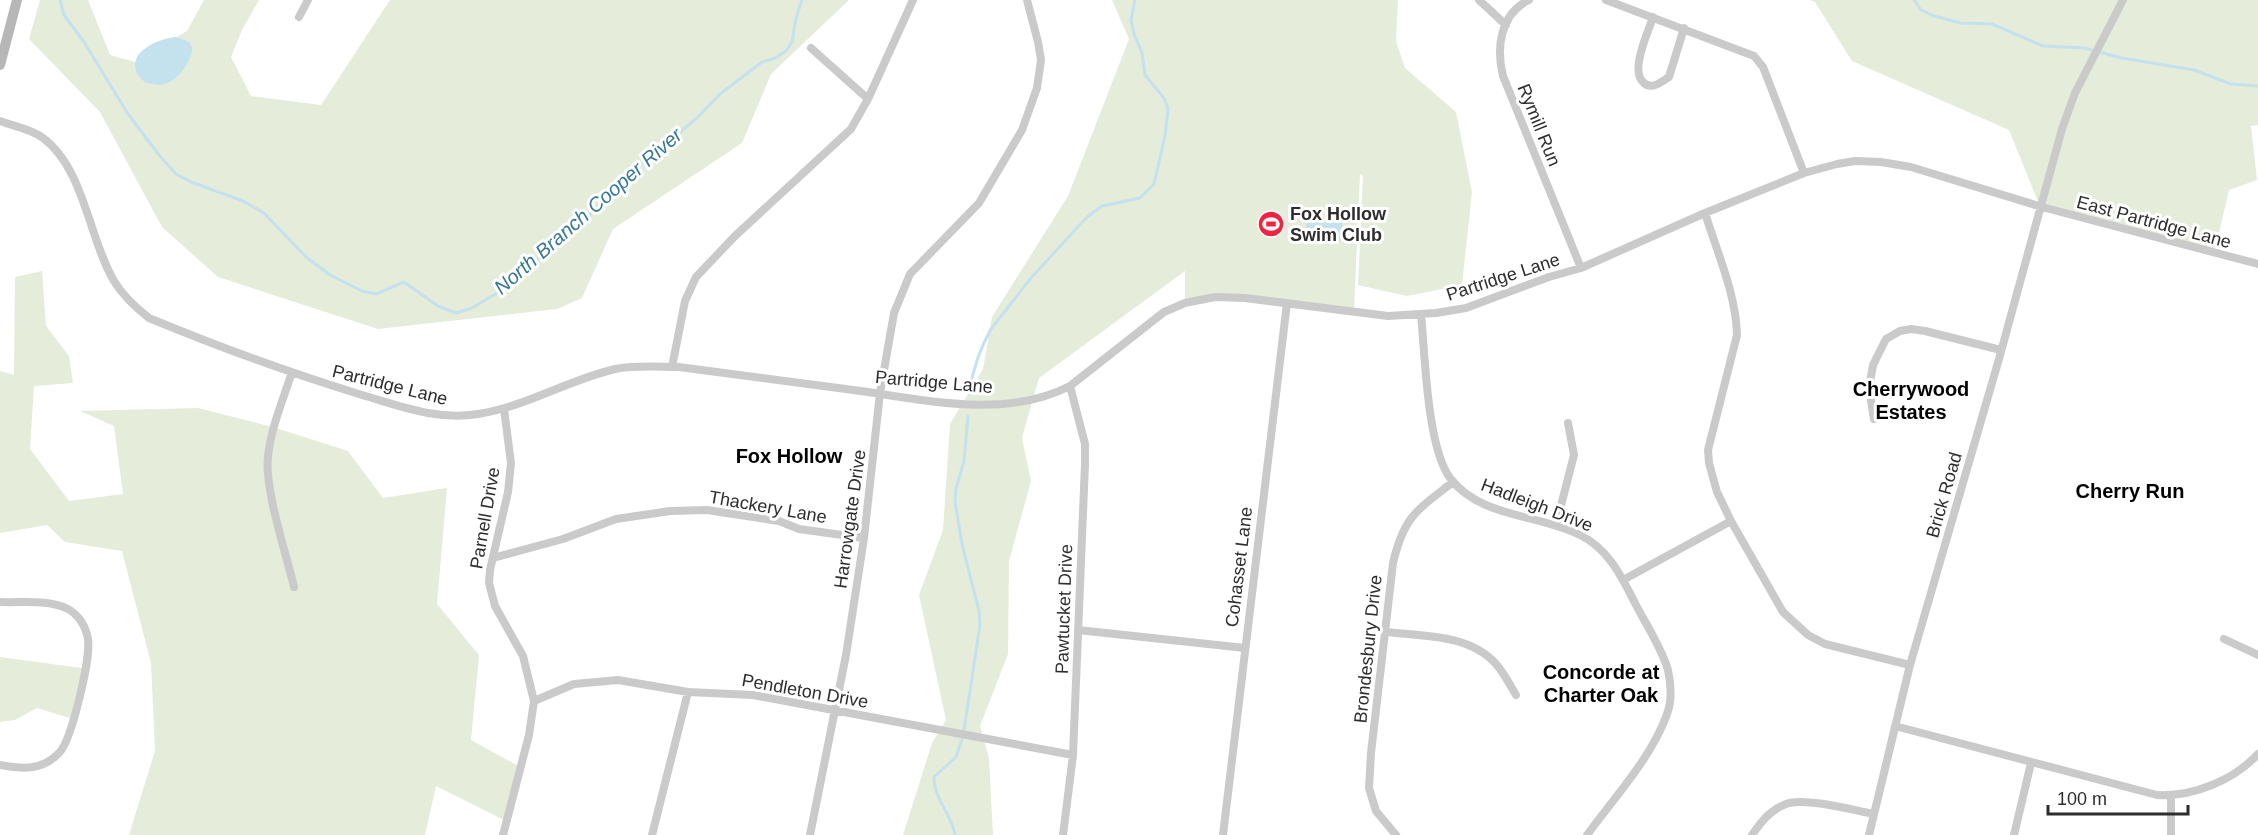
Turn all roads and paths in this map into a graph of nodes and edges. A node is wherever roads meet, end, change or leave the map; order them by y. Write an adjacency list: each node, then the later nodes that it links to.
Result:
1 (18, 0): 13 (street)
2 (308, 0): 9 (street)
3 (914, 0): 16 (street)
4 (1027, 0): 29 (street, Harrowgate Drive)
5 (1479, 0): 11 (street)
6 (1528, 0): 11 (street, Rymill Run)
7 (1606, 0): 10 (street)
8 (2123, 0): 19 (street, Brick Road)
9 (299, 17)
10 (1653, 17): 12 (street); 12 (street)
11 (1506, 25): 22 (street, Rymill Run)
12 (1684, 28): 18 (street)
13 (3, 37): 15 (street)
14 (811, 48): 16 (street)
15 (0, 65)
16 (868, 99): 26 (street)
17 (0, 121): 27 (street, Partridge Lane)
18 (1804, 174): 19 (street, Partridge Lane); 20 (street, Partridge Lane)
19 (2042, 207): 21 (street, East Partridge Lane); 25 (street, Brick Road)
20 (1705, 213): 22 (street, Partridge Lane); 34 (street)
21 (2258, 264)
22 (1581, 268): 24 (street, Partridge Lane)
23 (1287, 303): 24 (street, Partridge Lane); 28 (street, Partridge Lane); 44 (street, Cohasset Lane)
24 (1421, 314): 33 (street, Hadleigh Drive)
25 (2001, 350): 31 (street); 46 (street, Brick Road)
26 (672, 367): 29 (street, Partridge Lane); 30 (street, Partridge Lane)
27 (292, 372): 30 (street, Partridge Lane); 39 (street)
28 (1070, 386): 29 (street, Partridge Lane); 41 (street, Pawtucket Drive)
29 (880, 393): 36 (street, Harrowgate Drive)
30 (504, 409): 37 (street, Parnell Drive)
31 (1874, 419)
32 (1568, 423): 35 (street)
33 (1453, 482): 35 (street, Hadleigh Drive); 42 (street, Brondesbury Drive)
34 (1731, 521): 38 (street); 46 (street)
35 (1556, 525): 38 (street, Hadleigh Drive)
36 (864, 538): 37 (street, Thackery Lane); 50 (street, Harrowgate Drive)
37 (493, 558): 49 (street, Parnell Drive)
38 (1623, 580): 64 (street, Hadleigh Drive)
39 (294, 587)
40 (0, 602): 55 (street)
41 (1078, 630): 44 (street); 52 (street, Pawtucket Drive)
42 (1386, 632): 48 (street); 63 (street, Brondesbury Drive)
43 (2224, 639): 45 (street)
44 (1245, 648): 62 (street, Cohasset Lane)
45 (2258, 655)
46 (1910, 665): 51 (street, Brick Road)
47 (688, 692): 49 (street, Pendleton Drive); 50 (street, Pendleton Drive); 59 (street)
48 (1516, 695)
49 (534, 701): 58 (street, Parnell Drive)
50 (834, 709): 52 (street, Pendleton Drive); 60 (street, Harrowgate Drive)
51 (1895, 726): 54 (street); 57 (street, Brick Road)
52 (1073, 754): 61 (street, Pawtucket Drive)
53 (2258, 754): 56 (street)
54 (2031, 763): 56 (street); 67 (street)
55 (0, 765)
56 (2170, 796): 68 (street)
57 (1873, 814): 65 (street); 66 (street, Brick Road)
58 (503, 835)
59 (652, 835)
60 (810, 835)
61 (1063, 835)
62 (1223, 835)
63 (1396, 835)
64 (1587, 835)
65 (1752, 835)
66 (1869, 835)
67 (2014, 835)
68 (2171, 835)

